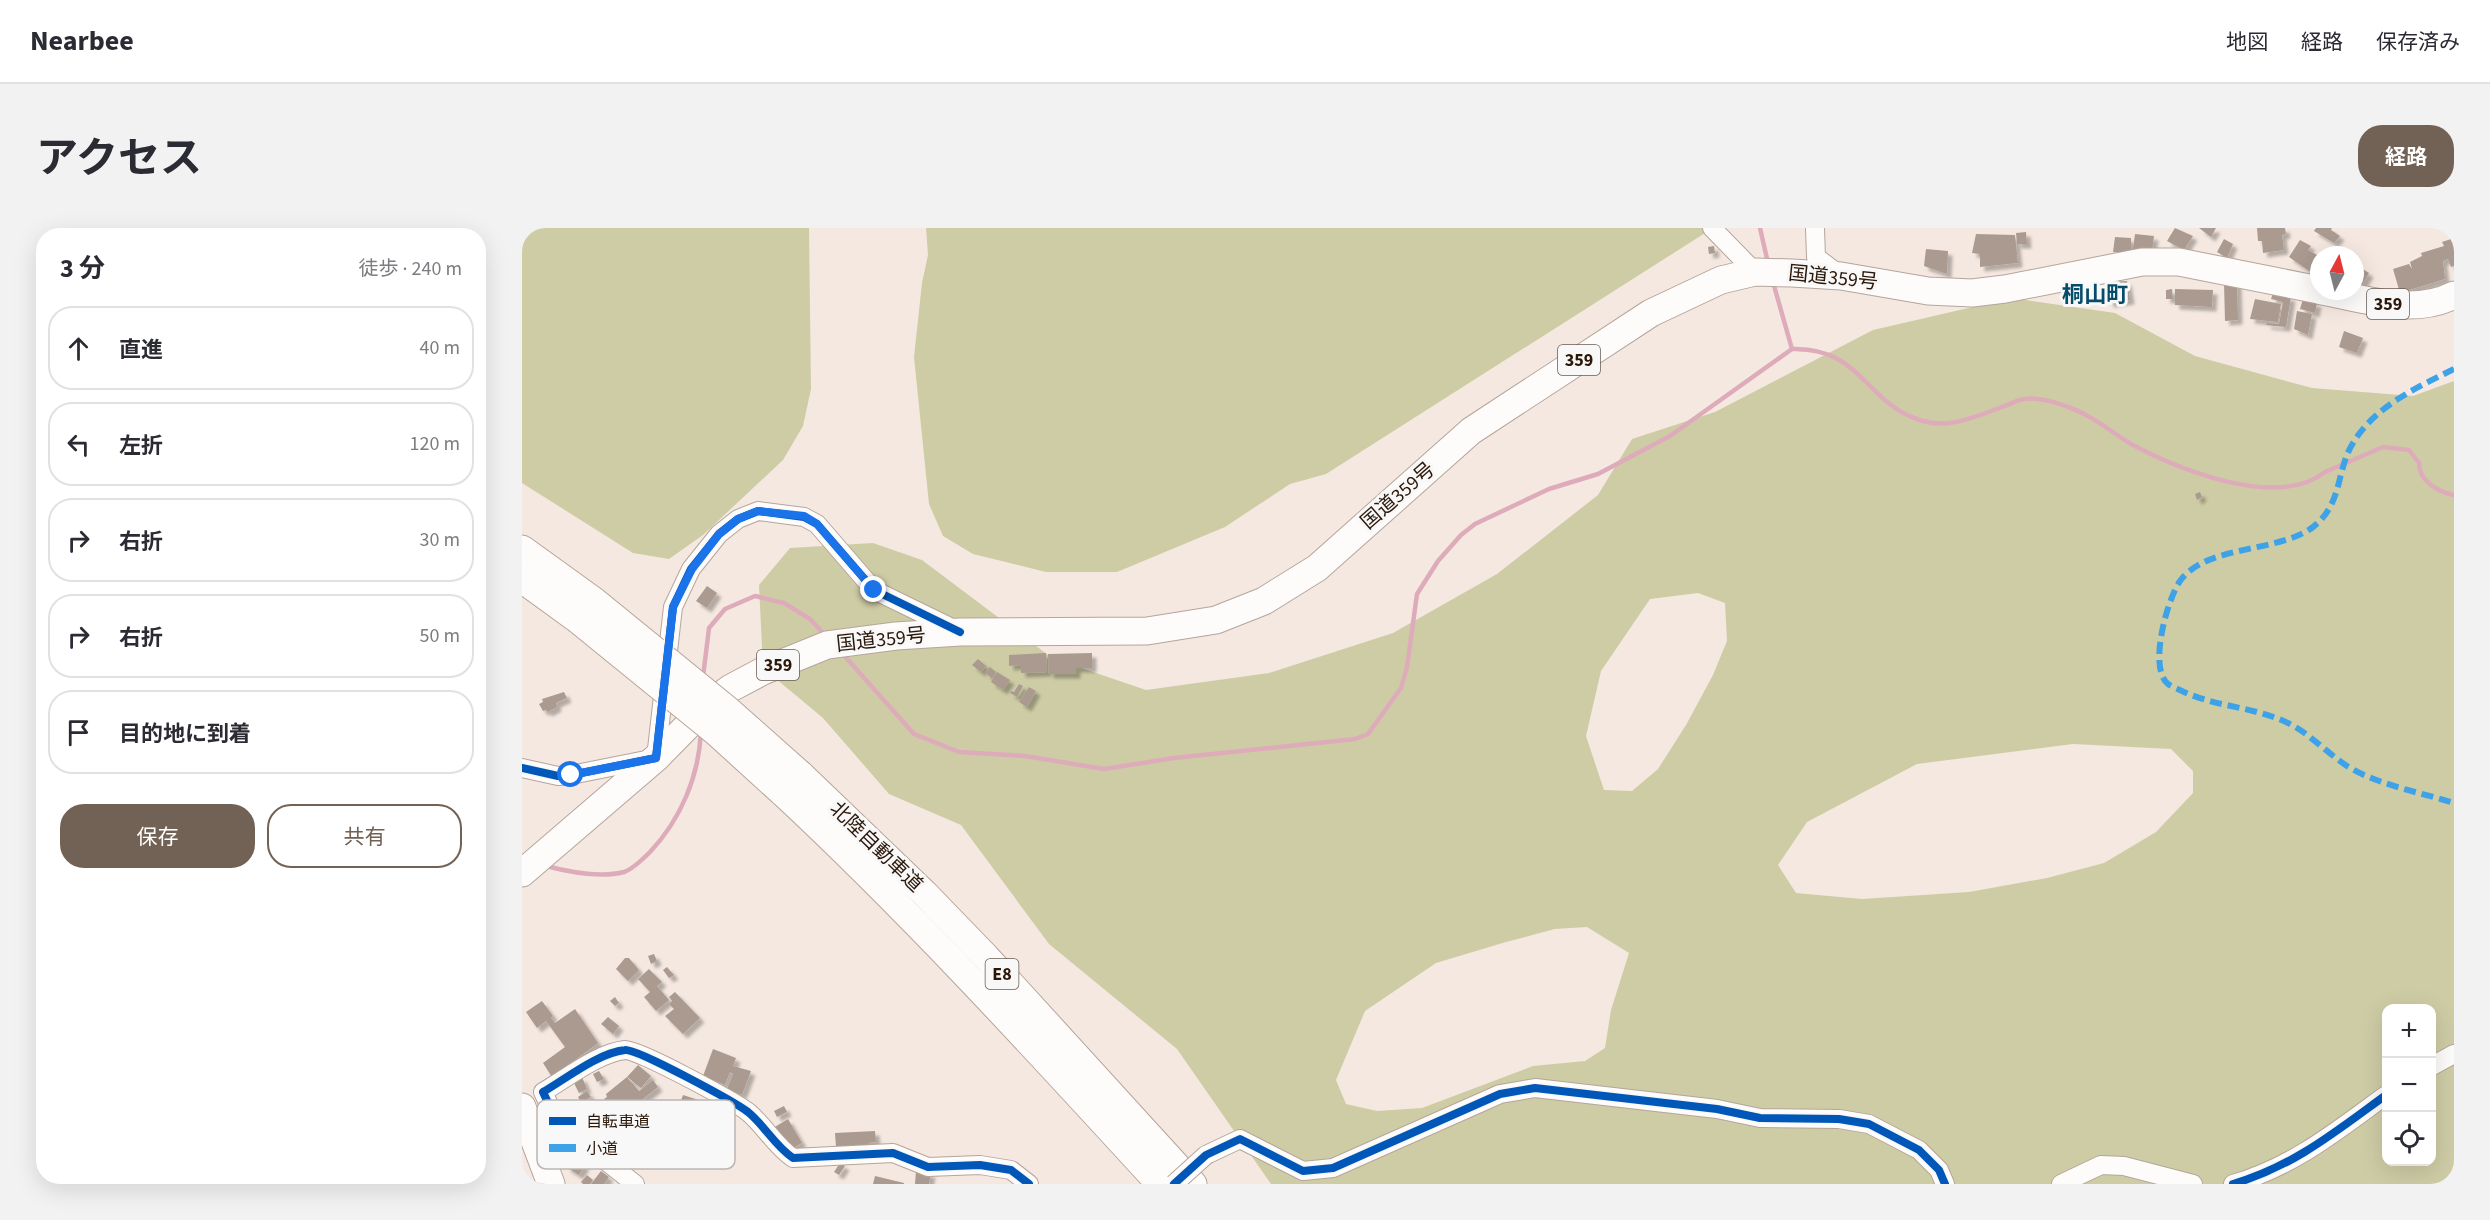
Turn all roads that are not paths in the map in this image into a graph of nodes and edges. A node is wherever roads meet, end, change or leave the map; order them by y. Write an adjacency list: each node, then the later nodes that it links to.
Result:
1 (1712, 228): 3 (street)
2 (1815, 228): 4 (street)
3 (1755, 272): 4 (highway, 国道359号 / 359); 11 (highway, 国道359号 / 359)
4 (1841, 276): 5 (highway, 国道359号 / 359)
5 (2310, 289)
6 (2454, 295): 7 (highway, 国道359号 / 359)
7 (2364, 300)
8 (522, 549): 10 (highway, 北陸自動車道 / E8)
9 (522, 579): 10 (highway, 北陸自動車道 / E8)
10 (585, 610): 14 (highway, 北陸自動車道 / E8, bridge)
11 (960, 632): 12 (highway, 国道359号 / 359, bridge); 12 (street)
12 (656, 758): 13 (street); 15 (highway, 国道359号 / 359)
13 (522, 768)
14 (791, 783): 29 (highway, 北陸自動車道 / E8); 31 (highway, 北陸自動車道 / E8)
15 (522, 873)
16 (2454, 1054): 17 (street)
17 (2436, 1064)
18 (2382, 1098): 35 (street)
19 (547, 1100): 20 (street)
20 (731, 1100)
21 (735, 1103): 28 (street)
22 (522, 1107): 23 (highway)
23 (537, 1148)
24 (545, 1169): 26 (highway)
25 (616, 1169): 27 (street)
26 (551, 1184)
27 (635, 1184)
28 (1029, 1184)
29 (1160, 1184)
30 (1174, 1184): 32 (street, bridge)
31 (1193, 1184)
32 (1945, 1184)
33 (2061, 1184): 34 (street)
34 (2193, 1184)
35 (2232, 1184)

